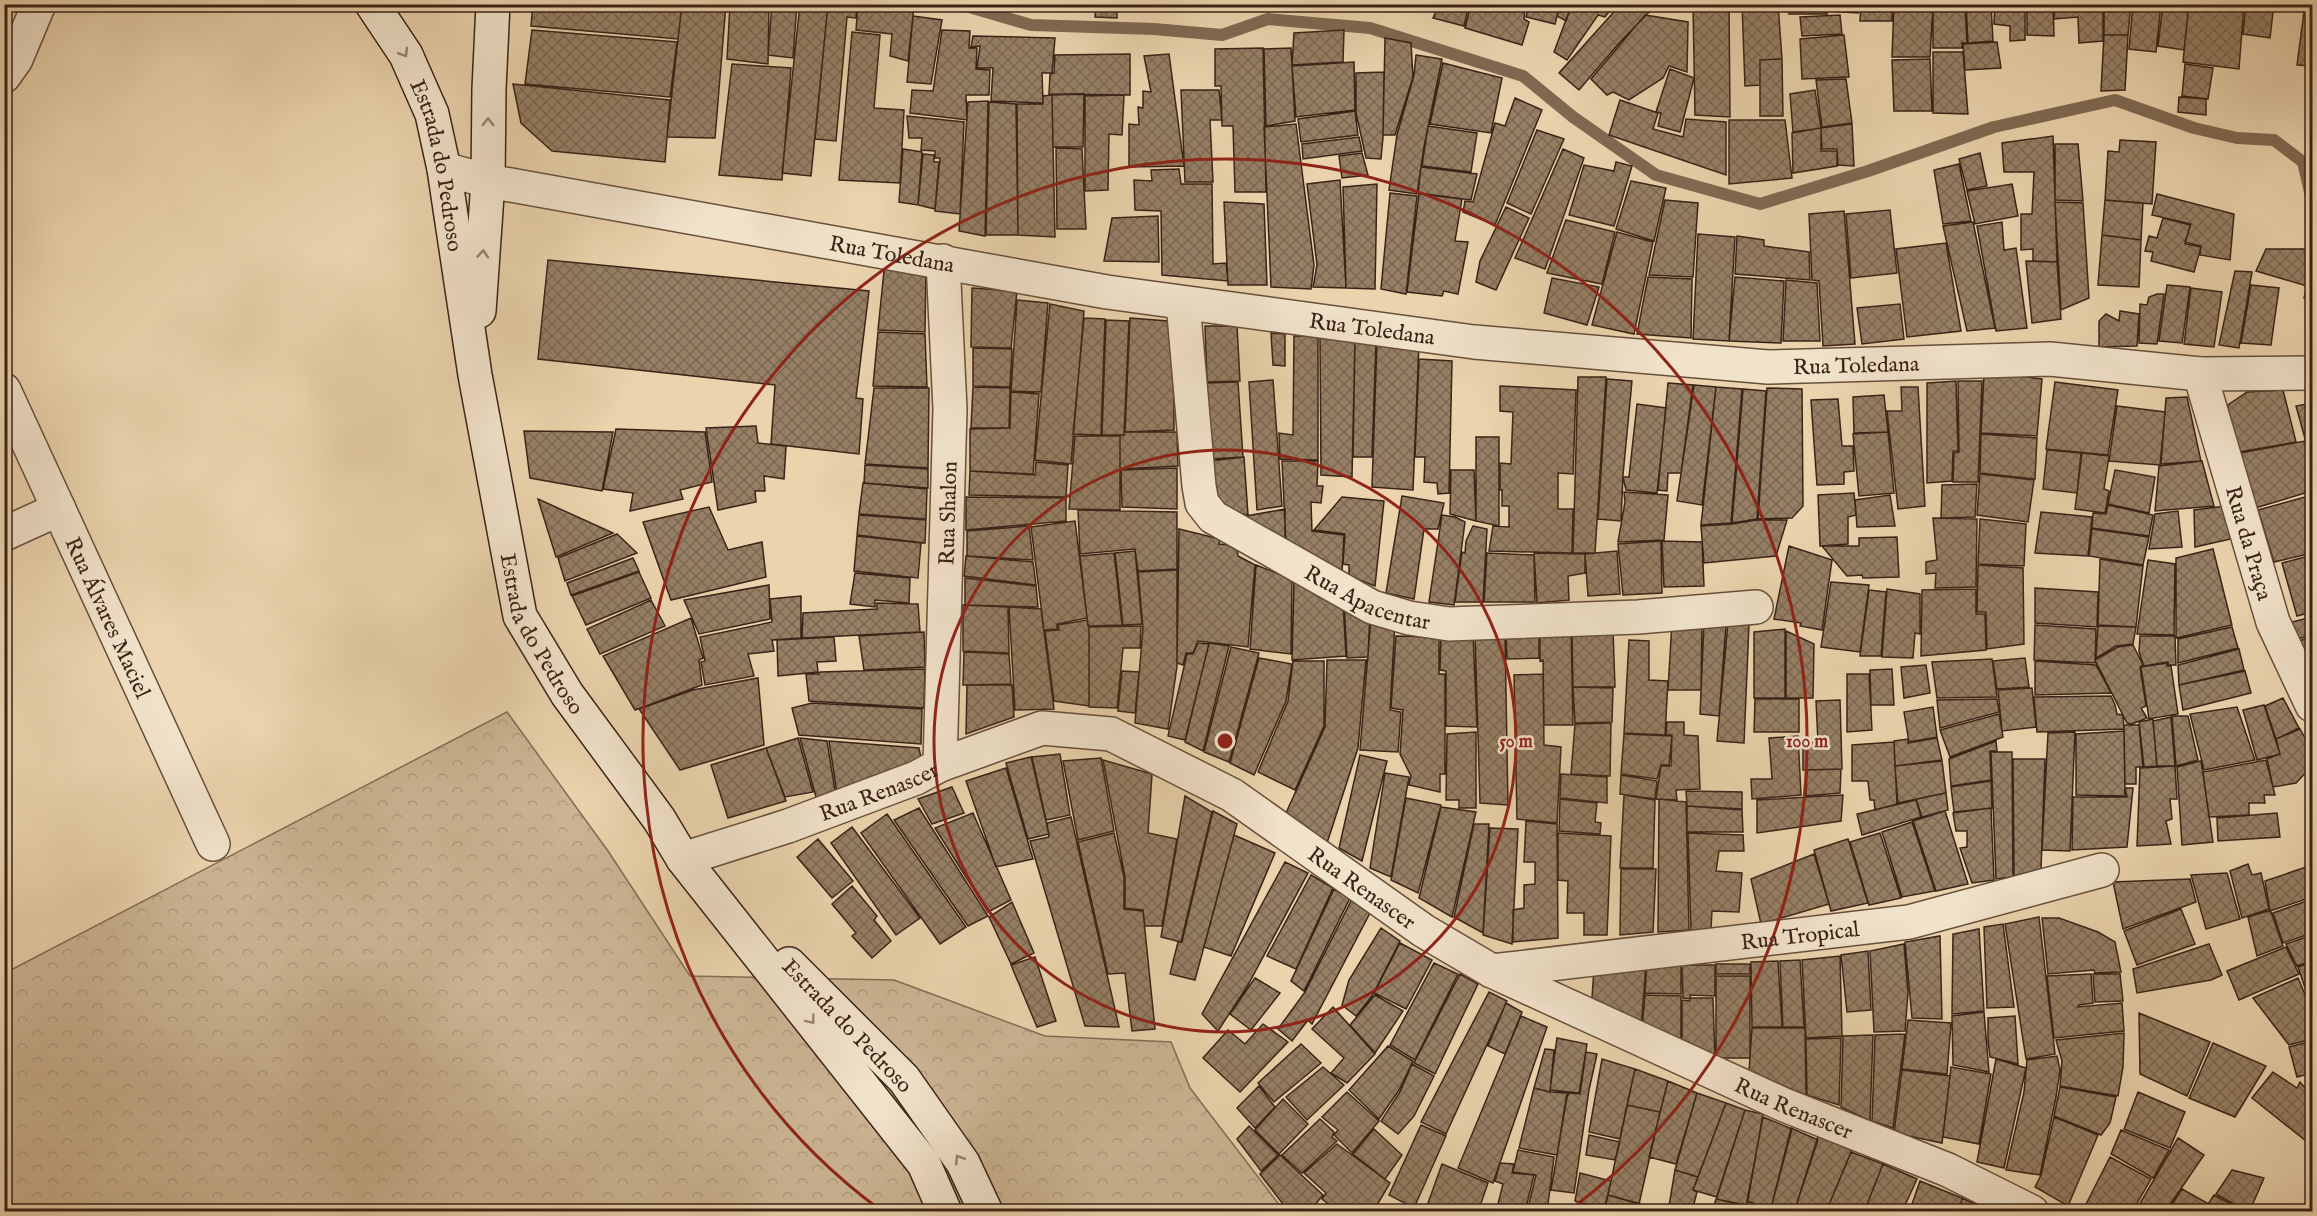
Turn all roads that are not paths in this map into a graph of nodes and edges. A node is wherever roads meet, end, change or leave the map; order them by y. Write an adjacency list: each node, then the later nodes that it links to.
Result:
1 (39, 4): 4 (street)
2 (372, 4): 5 (street, Estrada do Pedroso, one-way to 5)
3 (493, 4): 6 (street, Estrada do Pedroso, one-way to 3)
4 (4, 76)
5 (444, 169): 6 (street, Rua Toledana); 11 (street, Estrada do Pedroso)
6 (488, 181): 7 (street, Rua Toledana); 11 (street, Estrada do Pedroso, one-way to 6)
7 (943, 261): 8 (street, Rua Toledana); 17 (street, Rua Shalon)
8 (1183, 303): 10 (street, Rua Toledana); 15 (street, Rua Apacentar)
9 (2313, 373): 10 (street, Rua Toledana)
10 (2200, 374): 16 (street, Rua da Praça)
11 (475, 375): 19 (street, Estrada do Pedroso)
12 (4, 390): 13 (street, Rua Álvares Maciel)
13 (59, 509): 14 (street); 18 (street, Rua Álvares Maciel)
14 (4, 534)
15 (1756, 607)
16 (2313, 705)
17 (940, 765): 19 (street, Rua Renascer); 21 (street, Rua Renascer)
18 (213, 844)
19 (683, 859): 22 (street, Estrada do Pedroso, one-way to 22); 23 (street, Estrada do Pedroso, one-way to 19)
20 (2102, 870): 21 (street, Rua Tropical)
21 (1492, 971): 24 (street, Rua Renascer)
22 (945, 1212)
23 (986, 1212)
24 (2032, 1212)

